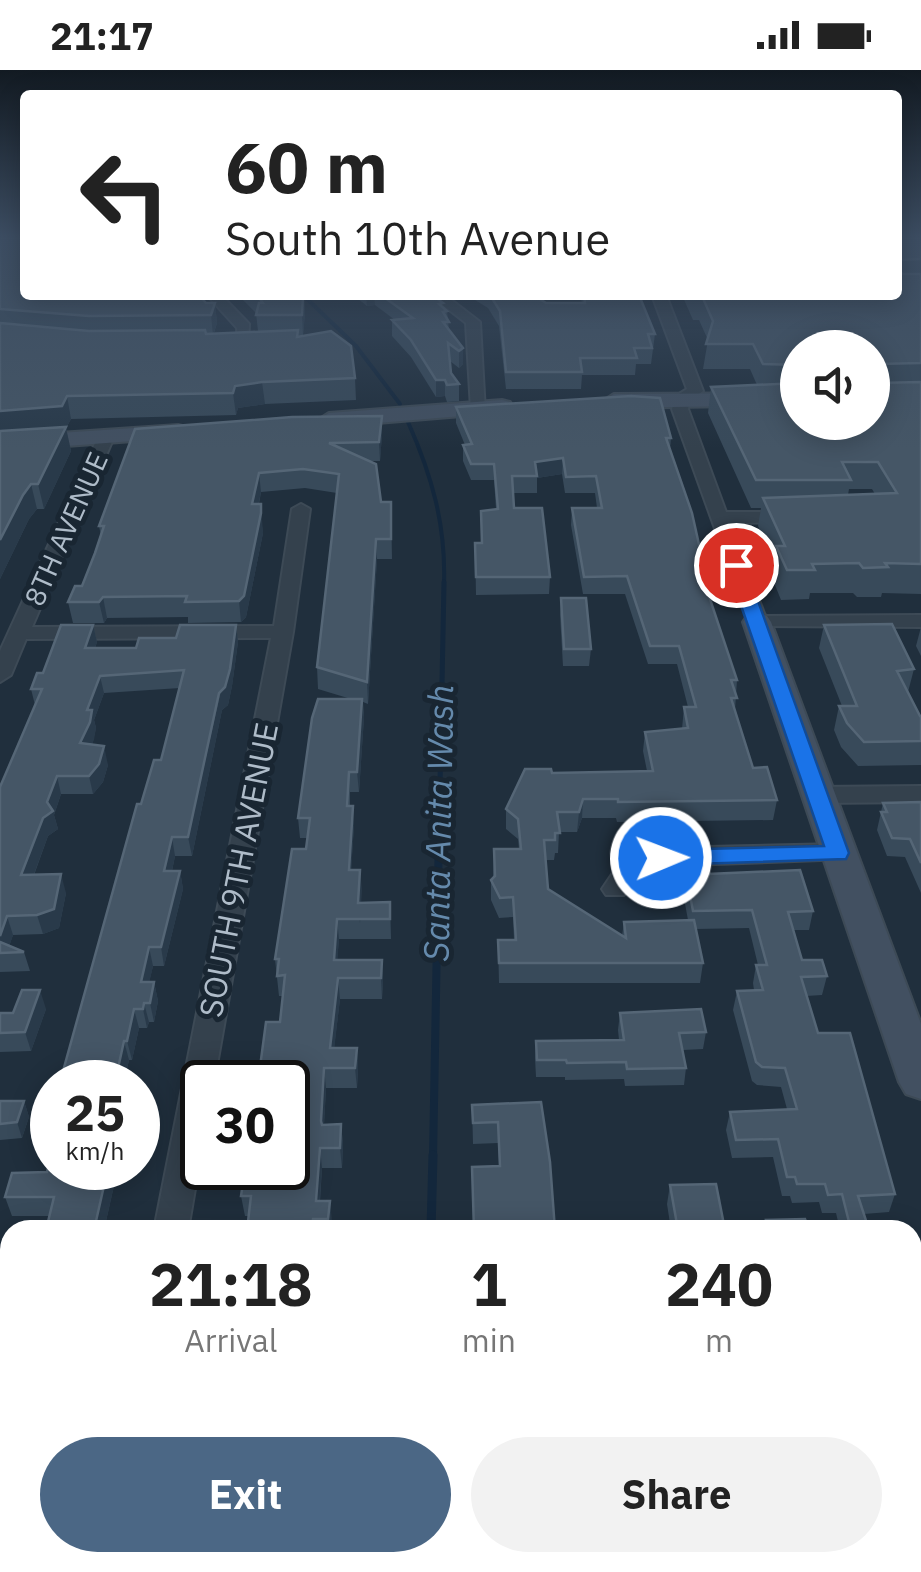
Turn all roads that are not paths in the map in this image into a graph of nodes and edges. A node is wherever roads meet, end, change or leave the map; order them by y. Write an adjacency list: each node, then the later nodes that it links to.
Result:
1 (225, 308): 5 (street)
2 (454, 308): 11 (street)
3 (664, 308): 7 (street)
4 (224, 343): 5 (street)
5 (244, 343): 6 (street)
6 (260, 343)
7 (681, 399): 8 (main road); 9 (main road); 18 (street)
8 (780, 400)
9 (591, 402)
10 (517, 406): 11 (main road)
11 (479, 409): 12 (main road)
12 (302, 422)
13 (210, 429): 14 (main road)
14 (106, 437): 15 (main road); 22 (street, 8TH AVENUE)
15 (0, 444)
16 (300, 509): 21 (street, SOUTH 9TH AVENUE)
17 (818, 516): 18 (street)
18 (720, 518): 20 (street)
19 (921, 621): 20 (street)
20 (757, 622): 24 (main road)
21 (284, 632): 22 (street); 29 (street, SOUTH 9TH AVENUE)
22 (19, 634): 23 (street, 8TH AVENUE)
23 (0, 675)
24 (818, 794): 25 (street); 26 (main road)
25 (921, 794)
26 (838, 853): 27 (street); 28 (main road)
27 (615, 888)
28 (921, 1082)
29 (173, 1220)

